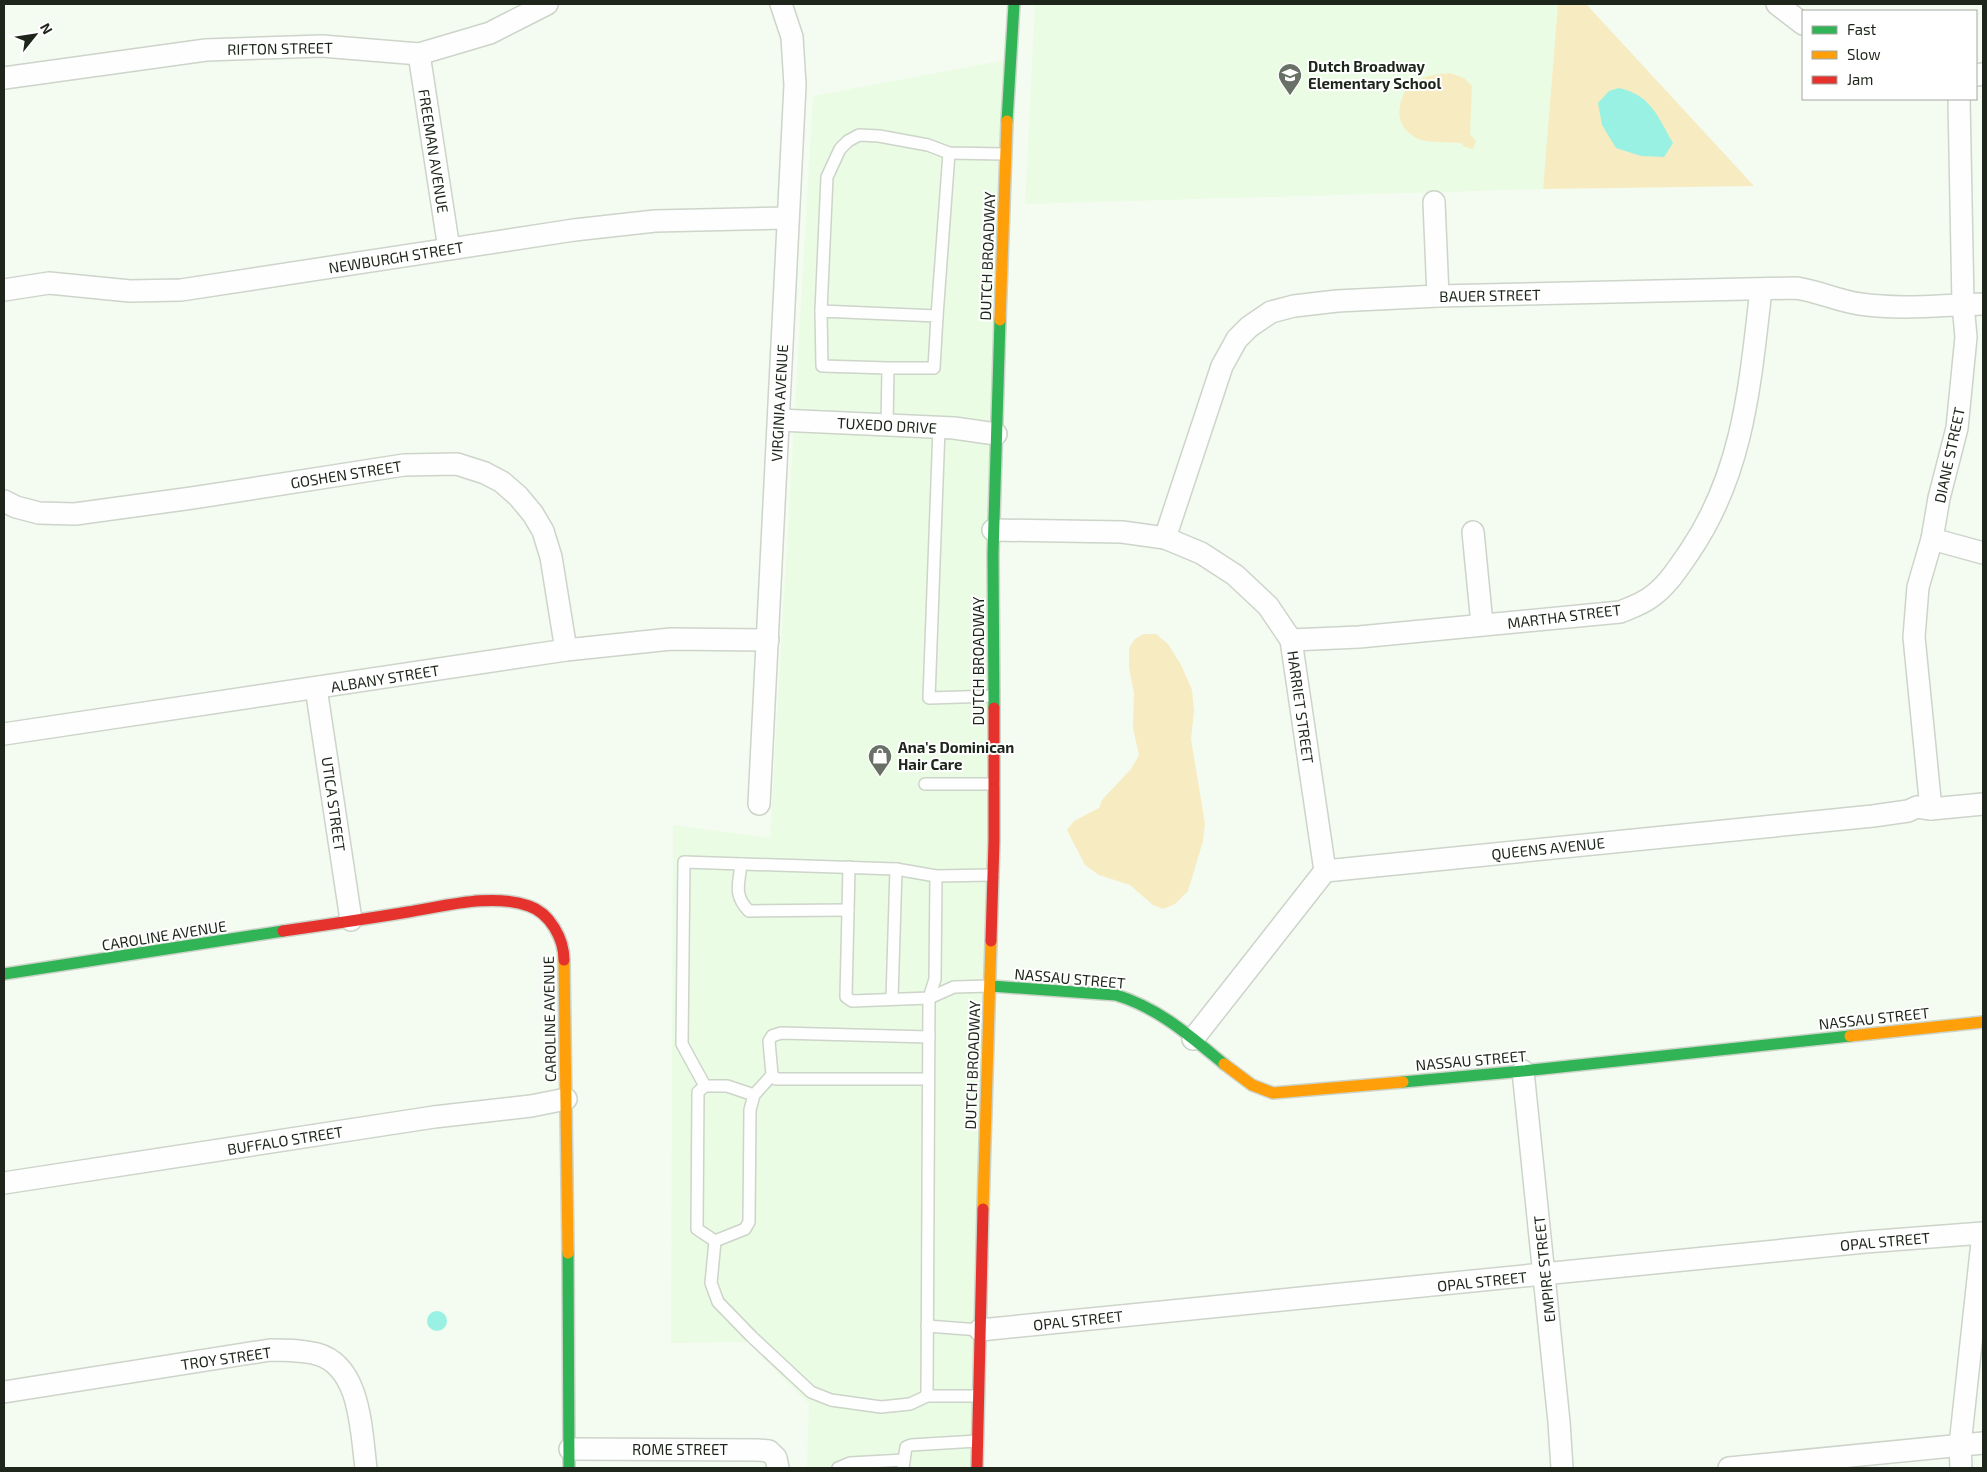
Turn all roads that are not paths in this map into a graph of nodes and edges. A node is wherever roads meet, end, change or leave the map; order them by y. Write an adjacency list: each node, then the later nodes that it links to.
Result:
1 (548, 4): 6 (street, RIFTON STREET)
2 (781, 4): 12 (street, VIRGINIA AVENUE)
3 (1014, 4): 10 (street, DUTCH BROADWAY)
4 (1777, 4): 5 (street)
5 (1802, 23)
6 (419, 54): 7 (street, RIFTON STREET); 13 (street, FREEMAN AVENUE)
7 (4, 78)
8 (1959, 100): 17 (street, DIANE STREET)
9 (949, 153): 10 (lane); 18 (lane); 19 (lane)
10 (1006, 154): 24 (street, DUTCH BROADWAY)
11 (1434, 202): 16 (street)
12 (788, 218): 13 (street, NEWBURGH STREET); 21 (street, VIRGINIA AVENUE)
13 (449, 250): 14 (street, NEWBURGH STREET)
14 (4, 290)
15 (1761, 290): 16 (street, BAUER STREET); 17 (street, BAUER STREET); 31 (street, MARTHA STREET)
16 (1438, 296): 28 (street, BAUER STREET)
17 (1973, 304): 29 (street, DIANE STREET)
18 (821, 311): 19 (lane); 20 (lane)
19 (937, 316): 20 (lane)
20 (888, 368): 22 (lane)
21 (779, 420): 22 (street, TUXEDO DRIVE); 32 (street, VIRGINIA AVENUE)
22 (887, 425): 23 (street, TUXEDO DRIVE)
23 (939, 428): 24 (street, TUXEDO DRIVE); 36 (lane)
24 (996, 434): 26 (street, DUTCH BROADWAY)
25 (4, 501): 34 (street, GOSHEN STREET)
26 (993, 530): 28 (street, HARRIET STREET); 36 (street, DUTCH BROADWAY)
27 (1474, 532): 31 (street)
28 (1165, 538): 33 (street, HARRIET STREET)
29 (1932, 539): 30 (street); 42 (street, DIANE STREET)
30 (1983, 552)
31 (1482, 624): 33 (street, MARTHA STREET)
32 (768, 640): 34 (street, ALBANY STREET); 40 (street, VIRGINIA AVENUE)
33 (1291, 640): 46 (street, HARRIET STREET)
34 (566, 650): 35 (street, ALBANY STREET)
35 (316, 688): 37 (street, ALBANY STREET); 50 (street, UTICA STREET)
36 (994, 696): 39 (street, DUTCH BROADWAY)
37 (4, 734)
38 (925, 784): 39 (lane)
39 (994, 784): 47 (street, DUTCH BROADWAY)
40 (758, 804)
41 (1983, 804): 42 (street, QUEENS AVENUE)
42 (1931, 809): 46 (street, QUEENS AVENUE)
43 (741, 864): 44 (lane); 49 (lane); 61 (lane)
44 (849, 867): 45 (lane); 49 (lane)
45 (896, 869): 48 (lane); 54 (lane)
46 (1325, 871): 57 (street)
47 (993, 875): 48 (lane); 52 (street, DUTCH BROADWAY)
48 (936, 876): 53 (lane)
49 (848, 910): 54 (lane)
50 (351, 920): 51 (street, CAROLINE AVENUE); 63 (street, CAROLINE AVENUE)
51 (4, 974)
52 (991, 986): 53 (lane); 57 (street, NASSAU STREET); 69 (street, DUTCH BROADWAY)
53 (929, 998): 54 (lane); 56 (lane)
54 (892, 999)
55 (1983, 1022): 58 (street, NASSAU STREET)
56 (929, 1037): 59 (lane); 60 (lane)
57 (1193, 1039): 58 (street, NASSAU STREET)
58 (1523, 1071): 67 (street, EMPIRE STREET)
59 (772, 1075): 60 (lane); 62 (lane)
60 (928, 1079): 68 (lane)
61 (705, 1086): 62 (lane); 66 (lane)
62 (754, 1095): 66 (lane)
63 (566, 1098): 64 (street, BUFFALO STREET); 76 (street, CAROLINE AVENUE)
64 (4, 1183)
65 (1983, 1233): 67 (street, OPAL STREET); 75 (street)
66 (714, 1241): 71 (lane)
67 (1544, 1275): 69 (street, OPAL STREET); 83 (street, EMPIRE STREET)
68 (927, 1326): 69 (lane); 71 (lane)
69 (980, 1330): 72 (street, DUTCH BROADWAY)
70 (4, 1392): 79 (street, TROY STREET)
71 (927, 1396): 72 (lane)
72 (978, 1396): 73 (street, DUTCH BROADWAY)
73 (977, 1441): 77 (lane); 82 (street, DUTCH BROADWAY)
74 (1983, 1443): 75 (street)
75 (1960, 1445): 78 (street); 85 (street)
76 (570, 1459): 80 (street, ROME STREET)
77 (903, 1464): 81 (lane)
78 (1765, 1466): 84 (street)
79 (366, 1468)
80 (778, 1468)
81 (838, 1468)
82 (977, 1468)
83 (1562, 1468)
84 (1729, 1468)
85 (1961, 1468)

